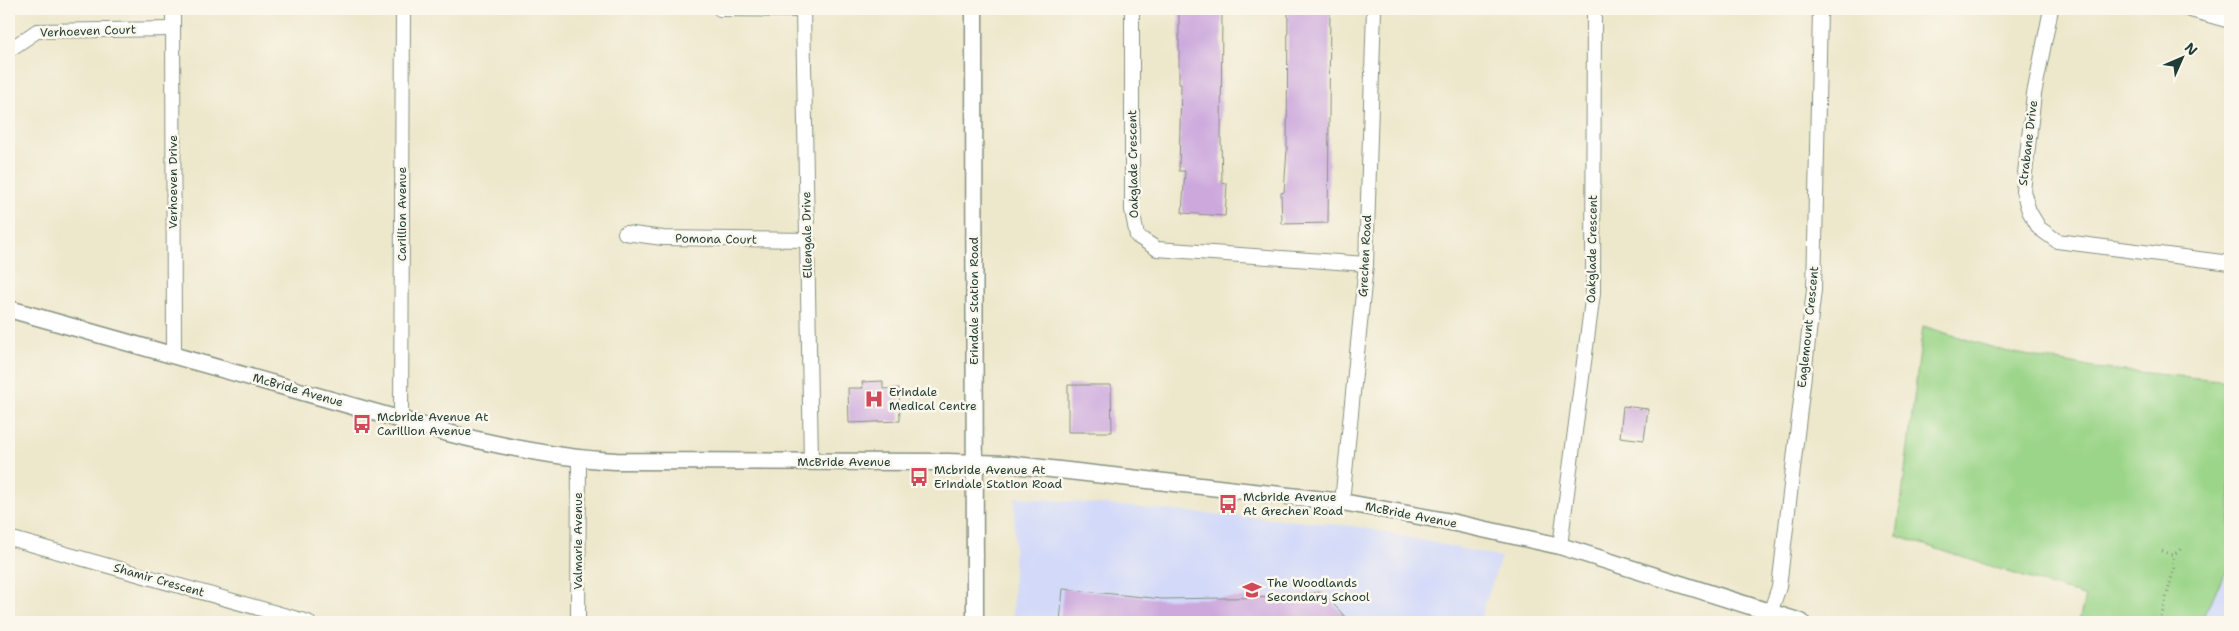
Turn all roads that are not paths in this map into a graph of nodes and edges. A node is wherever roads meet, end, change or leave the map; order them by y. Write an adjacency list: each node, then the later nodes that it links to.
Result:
1 (173, 9): 13 (street, Verhoeven Drive)
2 (404, 9): 21 (street, Carillion Avenue)
3 (720, 9): 11 (street)
4 (974, 9): 24 (street, Erindale Station Road)
5 (1132, 9): 18 (street, Oakglade Crescent)
6 (1374, 9): 18 (street, Grechen Road)
7 (1594, 9): 27 (street, Oakglade Crescent)
8 (1820, 9): 28 (street, Eaglemount Crescent)
9 (2051, 9): 17 (street, Strabane Drive)
10 (2187, 9): 12 (street)
11 (803, 10): 16 (street, Ellengale Drive)
12 (2230, 21)
13 (173, 28): 14 (street, Verhoeven Court); 20 (street, Verhoeven Drive)
14 (9, 50)
15 (625, 233): 16 (street, Pomona Court)
16 (808, 240): 23 (street, Ellengale Drive)
17 (2230, 262)
18 (1366, 264): 25 (street, Grechen Road)
19 (9, 309): 20 (street, McBride Avenue)
20 (174, 356): 21 (street, McBride Avenue)
21 (400, 419): 22 (street, McBride Avenue)
22 (579, 459): 23 (street, McBride Avenue); 30 (street, Valmarie Avenue)
23 (811, 461): 24 (street, McBride Avenue)
24 (975, 463): 25 (street, McBride Avenue); 31 (street, Erindale Station Road)
25 (1342, 502): 27 (street, McBride Avenue)
26 (9, 538): 29 (street, Shamir Crescent)
27 (1560, 546): 28 (street, McBride Avenue)
28 (1770, 613): 32 (street, McBride Avenue)
29 (308, 622)
30 (578, 622)
31 (975, 622)
32 (1801, 622)

